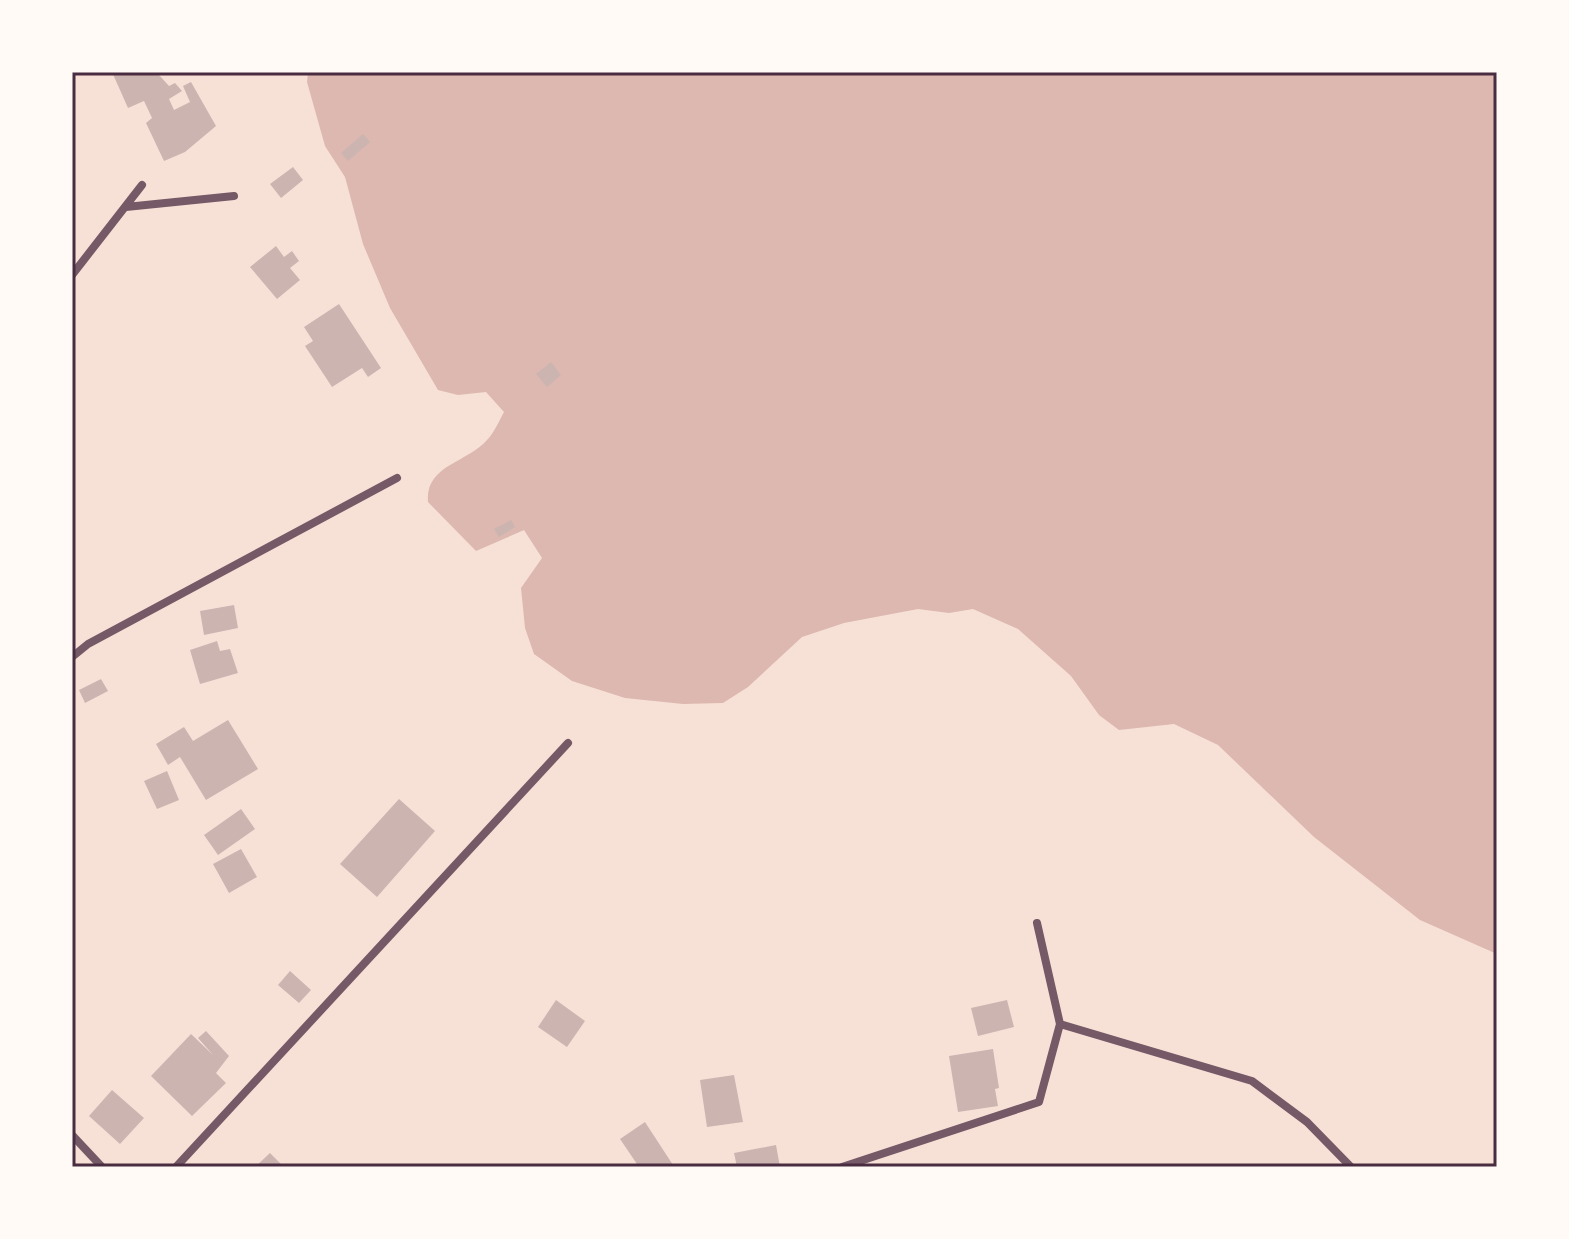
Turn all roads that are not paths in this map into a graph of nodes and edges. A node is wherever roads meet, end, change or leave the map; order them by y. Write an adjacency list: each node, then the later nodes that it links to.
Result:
1 (142, 185): 3 (street)
2 (234, 196): 3 (street)
3 (126, 207): 4 (street)
4 (72, 275)
5 (397, 478): 6 (street)
6 (72, 657)
7 (568, 743): 12 (street)
8 (1037, 923): 9 (street)
9 (1060, 1024): 13 (street); 14 (street)
10 (72, 1135): 11 (street)
11 (102, 1167)
12 (176, 1167)
13 (842, 1167)
14 (1351, 1167)

